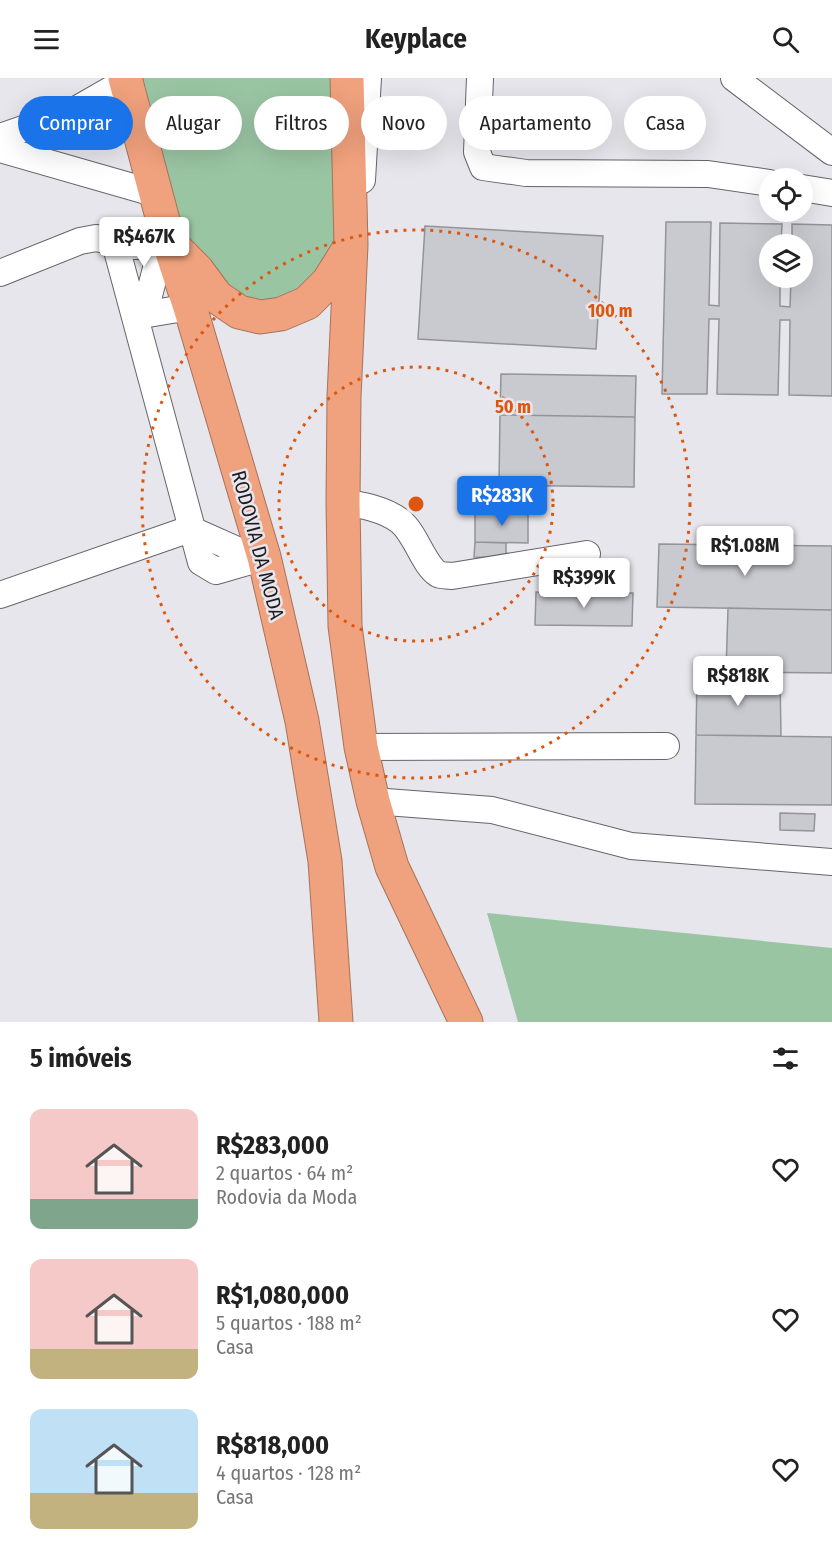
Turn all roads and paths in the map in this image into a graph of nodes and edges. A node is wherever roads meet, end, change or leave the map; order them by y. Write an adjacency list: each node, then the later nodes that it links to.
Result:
1 (346, 78): 15 (highway)
2 (368, 78): 15 (street)
3 (480, 78): 9 (street)
4 (734, 78): 8 (street)
5 (126, 79): 6 (street); 12 (highway, RODOVIA DA MODA)
6 (0, 137)
7 (0, 149): 12 (street)
8 (832, 152)
9 (759, 181)
10 (813, 190): 11 (street)
11 (832, 193)
12 (157, 194): 14 (highway, RODOVIA DA MODA)
13 (115, 243): 14 (street); 16 (street); 18 (street)
14 (166, 244): 15 (highway); 17 (highway, RODOVIA DA MODA); 18 (street)
15 (351, 245): 19 (highway)
16 (0, 273)
17 (190, 307): 18 (street); 22 (highway, RODOVIA DA MODA)
18 (140, 316): 20 (street)
19 (343, 502): 21 (street); 25 (highway)
20 (190, 529): 22 (street); 23 (street)
21 (587, 554)
22 (261, 558): 28 (highway, RODOVIA DA MODA)
23 (0, 595)
24 (666, 746): 25 (street)
25 (361, 747): 26 (highway)
26 (373, 801): 27 (street); 29 (highway)
27 (832, 862)
28 (336, 1022)
29 (466, 1022)

